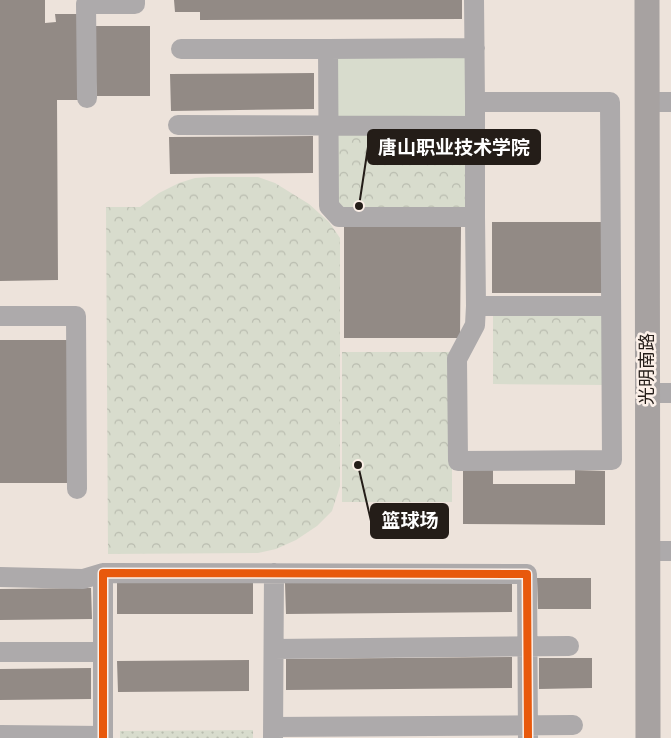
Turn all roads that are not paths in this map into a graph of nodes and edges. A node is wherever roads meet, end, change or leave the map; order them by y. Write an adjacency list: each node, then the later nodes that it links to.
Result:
1 (135, 0): 7 (street)
2 (474, 0): 5 (street)
3 (647, 0): 9 (main road, 光明南路)
4 (328, 48): 5 (street); 6 (street); 11 (street)
5 (475, 48): 8 (street)
6 (181, 49)
7 (87, 98)
8 (475, 102): 12 (street); 15 (street)
9 (659, 102): 17 (main road, 光明南路)
10 (178, 125): 11 (street)
11 (329, 126): 12 (street); 13 (street)
12 (475, 126): 13 (street)
13 (475, 217): 14 (street)
14 (476, 306): 15 (street); 15 (street)
15 (611, 306)
16 (0, 316): 18 (street)
17 (659, 393): 19 (main road, 光明南路)
18 (77, 489)
19 (659, 551): 33 (main road, 光明南路)
20 (103, 573): 21 (street); 22 (street); 27 (street)
21 (274, 573): 24 (street); 25 (street)
22 (0, 577)
23 (569, 646): 24 (street)
24 (527, 647): 25 (street); 29 (street)
25 (274, 649): 30 (street)
26 (0, 652): 27 (street)
27 (103, 652): 32 (street)
28 (573, 725): 29 (street)
29 (528, 732): 30 (street)
30 (273, 733)
31 (0, 735): 32 (street)
32 (103, 737)
33 (648, 738)

